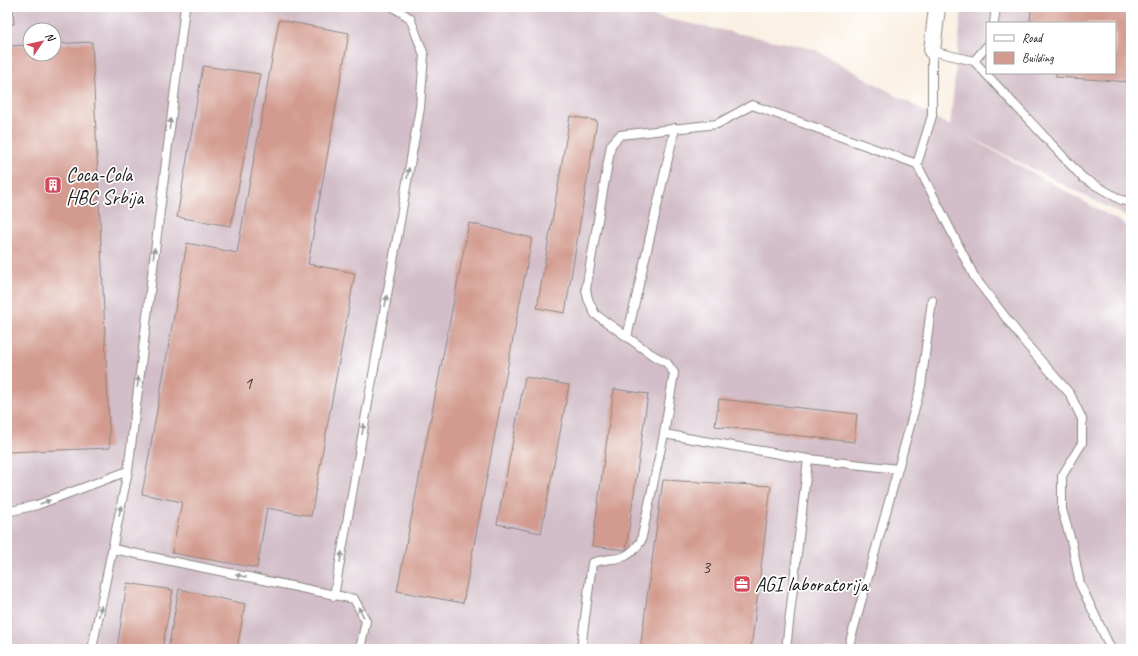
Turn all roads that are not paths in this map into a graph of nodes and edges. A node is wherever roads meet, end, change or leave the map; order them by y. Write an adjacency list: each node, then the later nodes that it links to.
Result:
1 (185, 7): 19 (lane, one-way to 1)
2 (393, 7): 22 (lane, one-way to 2)
3 (937, 7): 7 (street)
4 (996, 7): 5 (lane)
5 (994, 22)
6 (986, 47): 8 (lane)
7 (932, 50): 8 (lane); 12 (lane)
8 (974, 61): 10 (lane)
9 (986, 74): 13 (lane)
10 (986, 74)
11 (675, 128): 12 (lane); 15 (lane); 15 (lane)
12 (918, 164): 28 (lane)
13 (1131, 202)
14 (932, 300): 18 (lane)
15 (627, 337): 16 (lane)
16 (664, 434): 17 (lane); 25 (lane)
17 (808, 459): 18 (lane); 26 (lane)
18 (898, 469): 27 (lane)
19 (128, 471): 20 (lane, one-way to 19); 21 (lane, one-way to 19)
20 (7, 512)
21 (113, 549): 22 (lane, one-way to 21); 23 (lane, one-way to 21)
22 (334, 596): 24 (lane, one-way to 22)
23 (92, 649)
24 (360, 649)
25 (581, 649)
26 (786, 649)
27 (848, 649)
28 (1111, 649)

